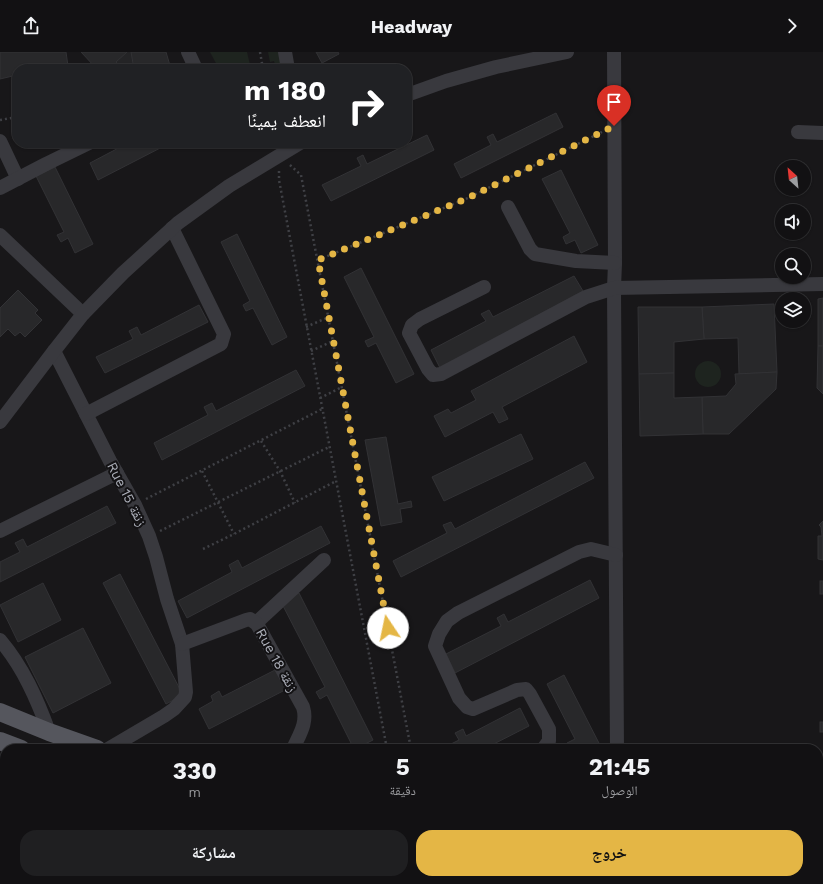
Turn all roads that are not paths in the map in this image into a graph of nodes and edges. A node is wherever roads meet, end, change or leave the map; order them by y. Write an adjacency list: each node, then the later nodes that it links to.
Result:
1 (188, 52): 6 (street)
2 (285, 52): 7 (street)
3 (566, 52): 5 (street)
4 (614, 52): 19 (street)
5 (523, 56): 8 (street)
6 (194, 64)
7 (287, 64)
8 (412, 93)
9 (798, 132): 10 (street)
10 (823, 133)
11 (0, 141): 14 (street)
12 (80, 148): 14 (street)
13 (292, 148): 17 (street)
14 (18, 179): 15 (street)
15 (0, 188)
16 (508, 207): 19 (street)
17 (172, 228): 23 (street); 25 (street)
18 (0, 235): 23 (street)
19 (615, 263): 22 (street)
20 (823, 284): 22 (street)
21 (484, 287): 22 (street)
22 (614, 288): 29 (street)
23 (83, 314): 24 (street)
24 (54, 351): 25 (street, Rue 15 زنقة); 26 (street)
25 (86, 414): 27 (street, Rue 15 زنقة)
26 (0, 422)
27 (117, 473): 28 (street); 33 (street, Rue 15 زنقة)
28 (0, 531)
29 (616, 555): 41 (street); 42 (street)
30 (324, 560): 31 (street)
31 (256, 623): 33 (street, Rue 18 زنقة); 40 (street, Rue 18 زنقة)
32 (0, 640): 35 (street)
33 (182, 644): 39 (street, Rue 15 زنقة)
34 (0, 712): 35 (main road)
35 (49, 732): 38 (main road)
36 (0, 740): 37 (main road)
37 (10, 744)
38 (83, 744)
39 (116, 744)
40 (295, 744)
41 (547, 744)
42 (617, 744)

